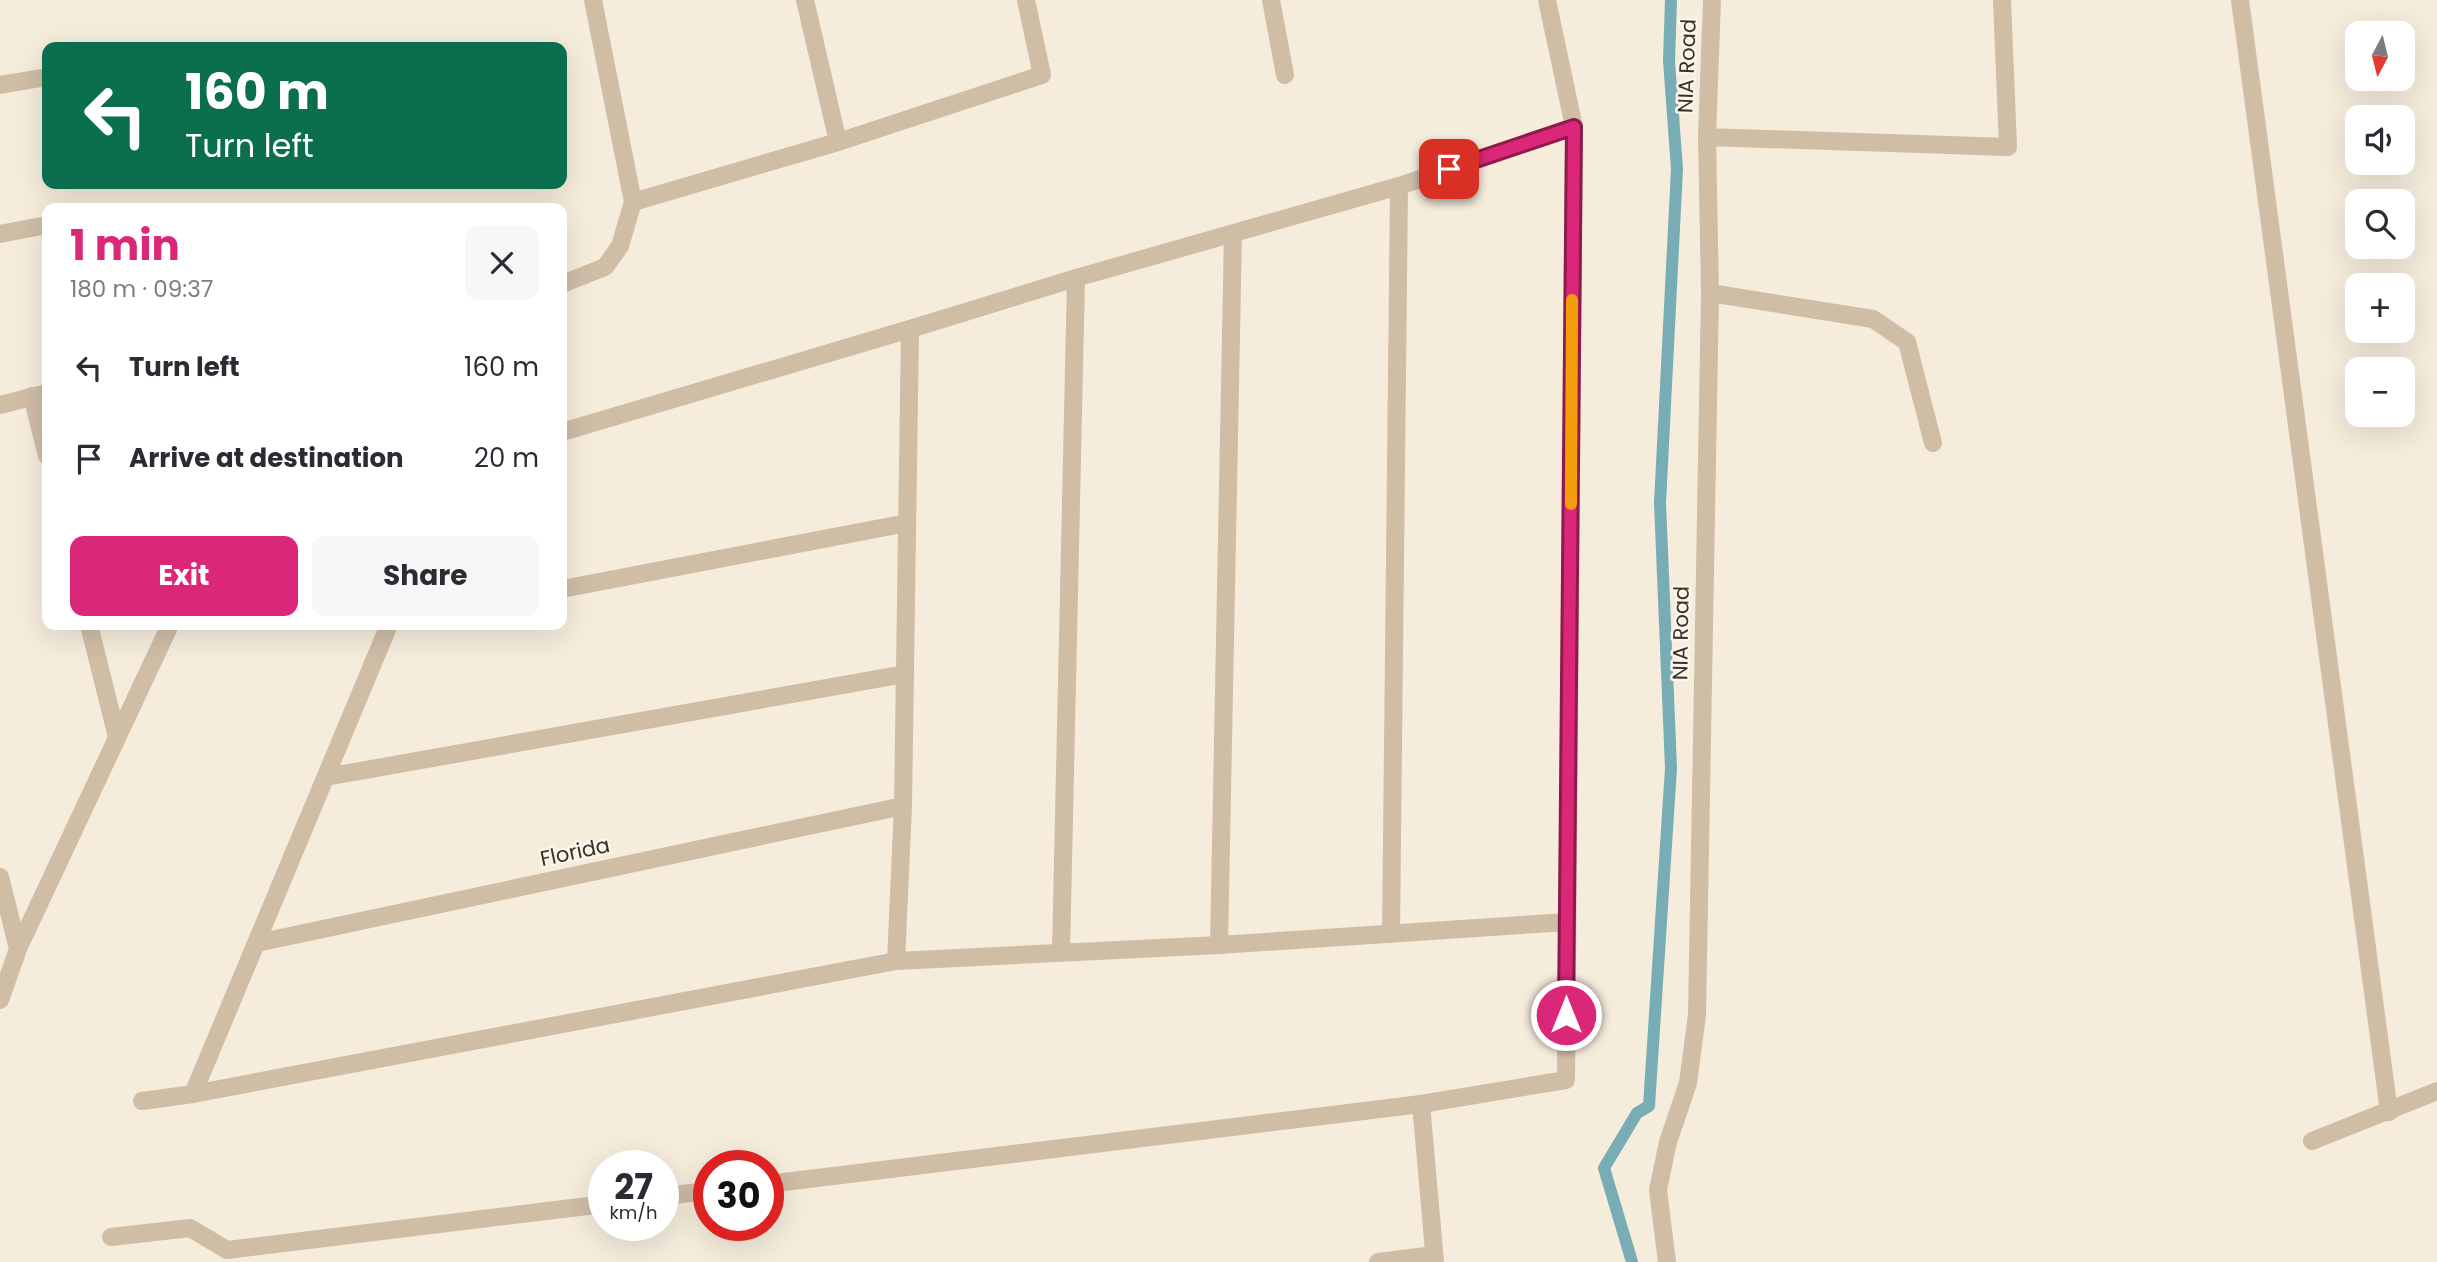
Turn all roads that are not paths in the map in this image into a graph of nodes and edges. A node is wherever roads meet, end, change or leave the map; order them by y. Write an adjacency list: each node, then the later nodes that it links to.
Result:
1 (593, 0): 16 (street)
2 (805, 0): 14 (street)
3 (1026, 0): 14 (street)
4 (1271, 0): 9 (street)
5 (1547, 0): 12 (street)
6 (1712, 0): 13 (street, NIA Road)
7 (2002, 0): 13 (street)
8 (2240, 0): 51 (street)
9 (1285, 75)
10 (41, 78): 11 (street)
11 (0, 86)
12 (1574, 127): 15 (street); 39 (street)
13 (1707, 137): 22 (street, NIA Road)
14 (838, 142): 16 (street)
15 (1399, 186): 18 (street); 40 (street)
16 (633, 202): 21 (street)
17 (42, 226): 19 (street)
18 (1233, 233): 20 (street); 42 (street)
19 (0, 234)
20 (1076, 278): 23 (street); 44 (street)
21 (567, 282)
22 (1710, 293): 28 (street); 59 (street, NIA Road)
23 (910, 329): 27 (street); 29 (street)
24 (40, 394): 25 (street); 26 (street)
25 (0, 405)
26 (42, 412)
27 (567, 431)
28 (1933, 443)
29 (908, 523): 30 (street); 34 (street)
30 (567, 588)
31 (90, 630): 35 (street)
32 (168, 630): 35 (street)
33 (387, 630): 36 (street)
34 (905, 674): 36 (street); 37 (street)
35 (117, 737): 43 (street)
36 (326, 777): 41 (street)
37 (903, 806): 41 (street, Florida); 45 (street)
38 (0, 877): 43 (street)
39 (1567, 922): 40 (street); 50 (street)
40 (1391, 934): 42 (street)
41 (257, 943): 48 (street)
42 (1219, 945): 44 (street)
43 (18, 949): 46 (street)
44 (1061, 952): 45 (street)
45 (896, 961): 48 (street)
46 (0, 1000)
47 (2437, 1091): 51 (street)
48 (194, 1094): 49 (street)
49 (142, 1101)
50 (1420, 1104): 53 (street); 57 (street)
51 (2389, 1112): 52 (street)
52 (2312, 1142)
53 (784, 1182)
54 (588, 1206): 56 (street)
55 (111, 1237): 56 (street)
56 (228, 1256)
57 (1435, 1258): 58 (street)
58 (1378, 1262)
59 (1667, 1262)

